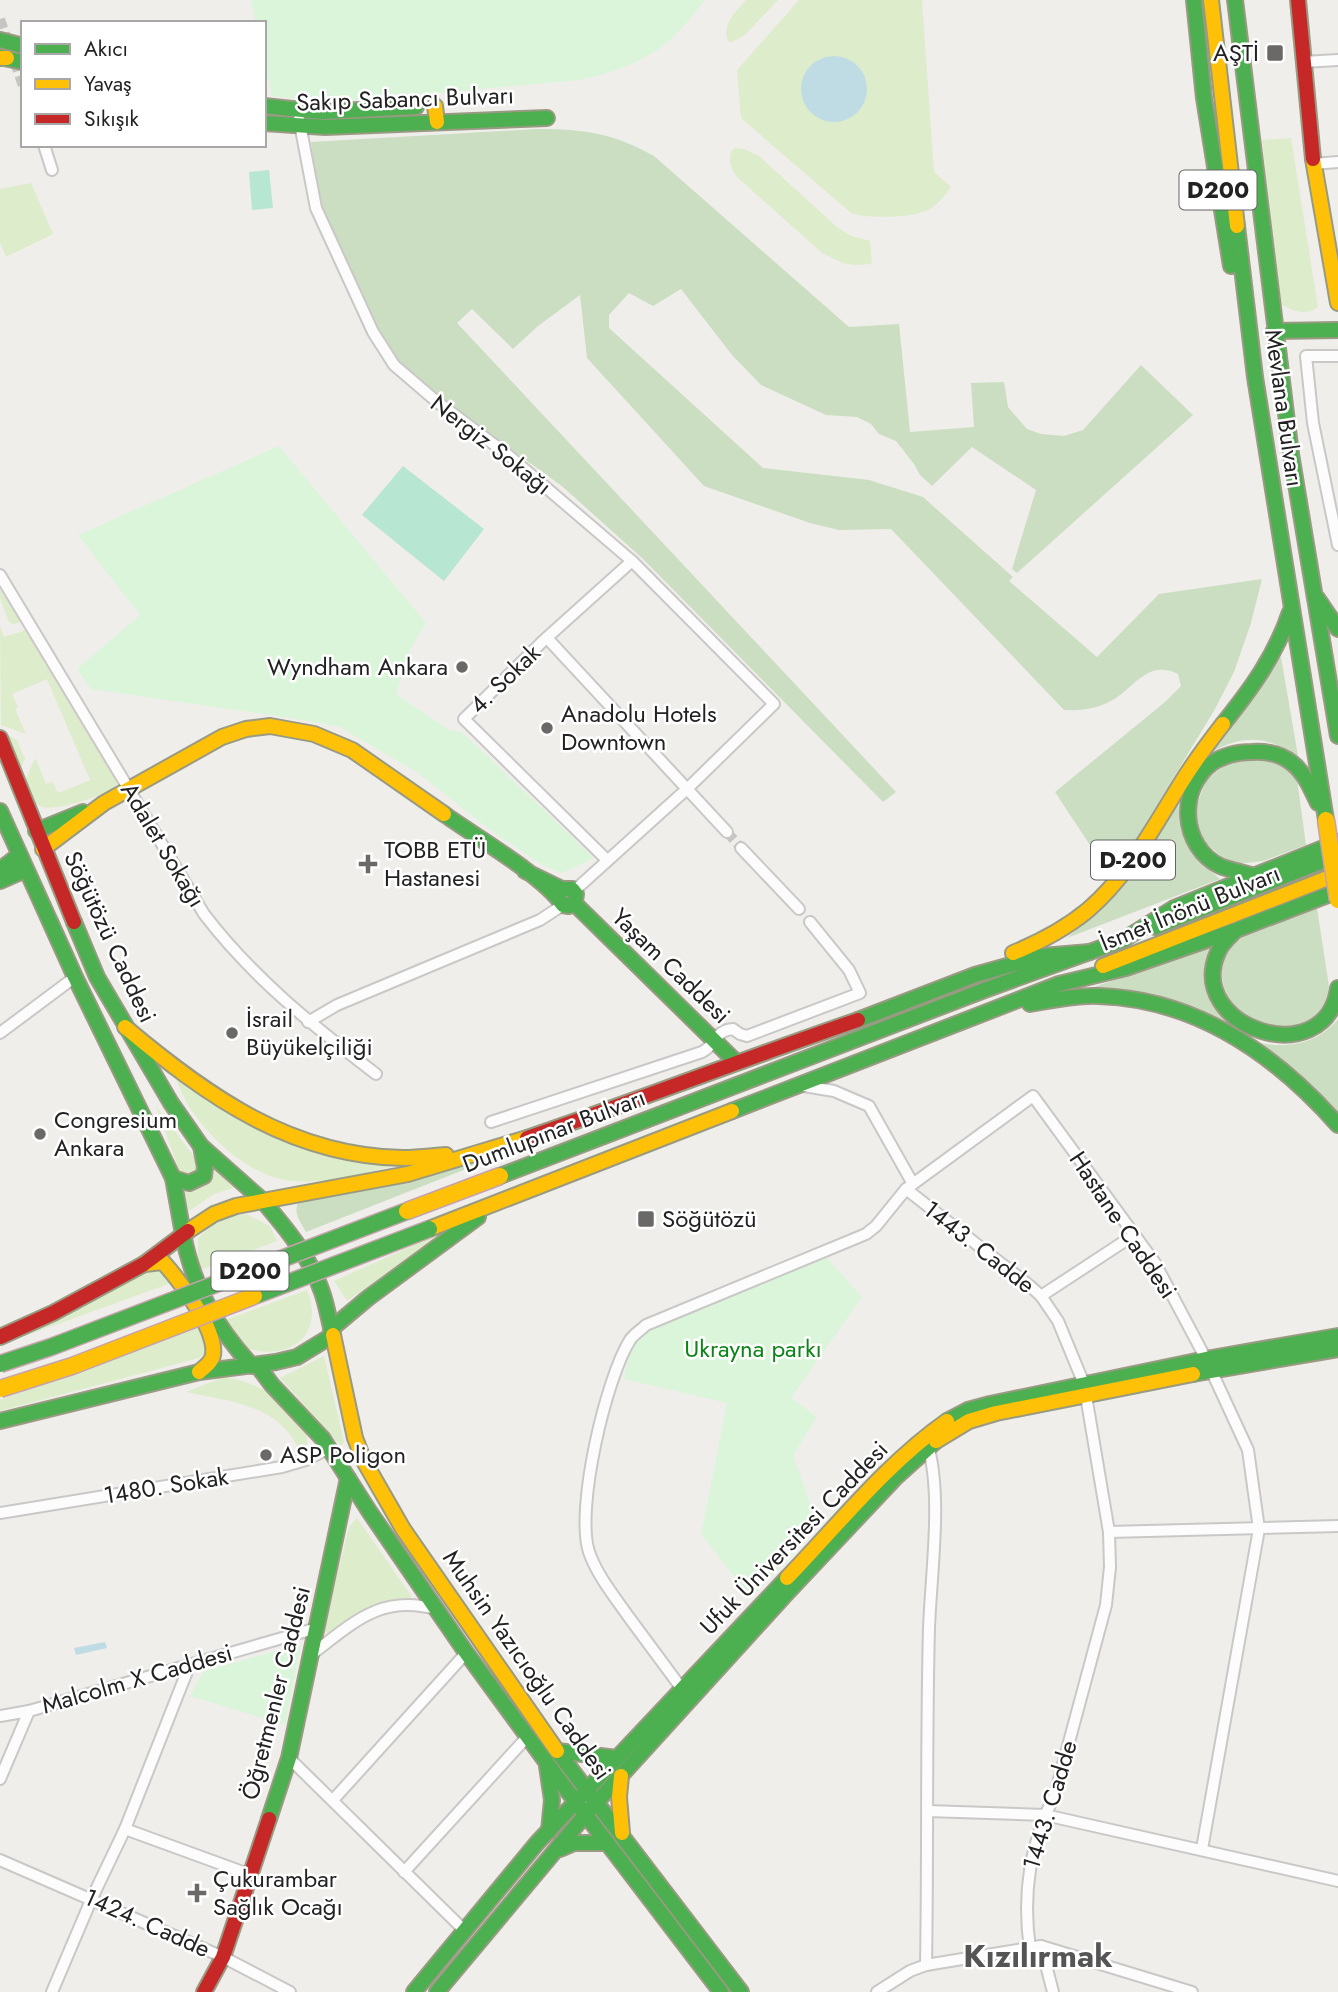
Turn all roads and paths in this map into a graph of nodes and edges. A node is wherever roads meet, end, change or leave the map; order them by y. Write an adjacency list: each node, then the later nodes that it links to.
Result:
1 (1194, 0): 23 (main road, D200)
2 (1211, 0): 23 (main road, Mevlana Bulvarı)
3 (1235, 0): 21 (main road, Mevlana Bulvarı / D200)
4 (1298, 0): 8 (main road)
5 (0, 40): 6 (main road)
6 (21, 45)
7 (1338, 60): 8 (street)
8 (1303, 62): 16 (main road)
9 (266, 107): 12 (main road, Sakıp Sabancı Bulvarı)
10 (416, 107): 12 (main road, Sakıp Sabancı Bulvarı)
11 (547, 117): 12 (main road, Sakıp Sabancı Bulvarı)
12 (300, 119): 13 (main road, Sakıp Sabancı Bulvarı); 25 (street, Nergiz Sokağı)
13 (266, 123)
14 (45, 147): 17 (street)
15 (1338, 162): 16 (street)
16 (1313, 163): 18 (main road)
17 (52, 170)
18 (1335, 272): 19 (main road)
19 (1338, 303)
20 (1338, 330): 21 (main road)
21 (1274, 331): 27 (main road, Mevlana Bulvarı)
22 (1338, 356): 24 (street)
23 (1255, 377): 28 (main road, Mevlana Bulvarı / D-200)
24 (1338, 545)
25 (632, 561): 30 (street, 4. Sokak); 34 (street, Nergiz Sokağı)
26 (0, 575): 33 (street, Adalet Sokağı)
27 (1313, 593): 29 (main road); 31 (main road, Mevlana Bulvarı)
28 (1291, 608): 37 (main road, Mevlana Bulvarı); 62 (main road, D-200)
29 (1338, 629)
30 (547, 638): 34 (street); 44 (street, 4. Sokak)
31 (1338, 736)
32 (0, 738): 38 (main road, Söğütözü Caddesi)
33 (129, 788): 35 (main road, Yaşam Caddesi); 51 (main road, Yaşam Caddesi); 63 (street, Adalet Sokağı)
34 (688, 788): 39 (street); 44 (street)
35 (104, 803): 38 (main road, Yaşam Caddesi); 42 (main road, Yaşam Caddesi)
36 (0, 811): 45 (main road, Söğütözü Caddesi)
37 (1326, 820): 48 (main road); 52 (main road, Mevlana Bulvarı, bridge)
38 (36, 831): 42 (main road, Söğütözü Caddesi); 45 (main road)
39 (727, 832)
40 (1338, 842): 48 (main road)
41 (741, 848): 53 (street)
42 (43, 849): 45 (main road, Yaşam Caddesi); 64 (main road, Söğütözü Caddesi)
43 (1338, 855): 56 (main road, İsmet İnönü Bulvarı)
44 (607, 860): 51 (street)
45 (22, 863): 46 (main road); 49 (main road); 58 (main road, Söğütözü Caddesi)
46 (0, 870)
47 (1338, 874): 59 (main road, İsmet İnönü Bulvarı)
48 (1252, 875): 56 (main road)
49 (0, 881)
50 (1338, 891): 55 (main road)
51 (567, 897): 63 (street); 66 (main road, Yaşam Caddesi)
52 (1338, 900)
53 (799, 909)
54 (810, 922): 66 (street)
55 (1236, 930): 59 (main road); 60 (main road)
56 (1123, 940): 57 (main road, Dumlupınar Bulvarı)
57 (1090, 952): 62 (main road); 75 (main road, Dumlupınar Bulvarı)
58 (75, 978): 65 (street); 76 (main road, Söğütözü Caddesi)
59 (1059, 984): 61 (main road, Dumlupınar Bulvarı)
60 (1338, 988)
61 (987, 1011): 69 (main road, Dumlupınar Bulvarı); 72 (main road)
62 (880, 1012): 67 (main road)
63 (308, 1022): 68 (street, Adalet Sokağı)
64 (125, 1027): 73 (main road, Söğütözü Caddesi); 74 (main road)
65 (0, 1033)
66 (714, 1040): 67 (main road, Yaşam Caddesi); 71 (street)
67 (736, 1062): 70 (main road)
68 (376, 1074)
69 (799, 1085): 77 (street); 79 (main road, Dumlupınar Bulvarı)
70 (670, 1089): 74 (main road); 75 (main road)
71 (491, 1122)
72 (1338, 1125)
73 (201, 1146): 76 (main road); 78 (main road, Söğütözü Caddesi)
74 (486, 1152): 78 (main road)
75 (500, 1176): 88 (main road, Dumlupınar Bulvarı / D200, bridge)
76 (173, 1178): 80 (main road, Söğütözü Caddesi)
77 (910, 1187): 81 (street, Hastane Caddesi); 83 (street, 1443. Cadde); 107 (street, 1443. Cadde)
78 (262, 1200): 80 (main road); 84 (main road)
79 (498, 1202): 84 (main road, Dumlupınar Bulvarı); 92 (main road, Dumlupınar Bulvarı, bridge)
80 (183, 1234): 82 (main road); 90 (main road)
81 (1134, 1235): 83 (street); 89 (street, Hastane Caddesi)
82 (144, 1264): 86 (main road); 91 (main road)
83 (1041, 1296): 93 (street, 1443. Cadde)
84 (332, 1332): 90 (main road, Dumlupınar Bulvarı); 111 (main road, Muhsin Yazıcıoğlu Caddesi)
85 (1338, 1336): 89 (main road, Ufuk Üniversitesi Caddesi)
86 (0, 1337)
87 (1338, 1349): 89 (main road, Ufuk Üniversitesi Caddesi)
88 (0, 1364)
89 (1208, 1365): 93 (main road, Ufuk Üniversitesi Caddesi); 100 (street, Hastane Caddesi)
90 (254, 1366): 91 (main road, Dumlupınar Bulvarı); 96 (main road, Muhsin Yazıcıoğlu Caddesi)
91 (199, 1372): 94 (main road, Dumlupınar Bulvarı)
92 (0, 1389)
93 (1085, 1389): 95 (main road, Ufuk Üniversitesi Caddesi); 101 (street, 1443. Cadde)
94 (0, 1421)
95 (927, 1441): 107 (main road, Ufuk Üniversitesi Caddesi); 120 (street)
96 (329, 1448): 97 (main road, Muhsin Yazıcıoğlu Caddesi); 98 (street, 1480. Sokak)
97 (348, 1478): 102 (main road, Muhsin Yazıcıoğlu Caddesi); 103 (main road, Öğretmenler Caddesi)
98 (0, 1513)
99 (1338, 1526): 100 (street)
100 (1259, 1529): 101 (street); 127 (street, Hastane Caddesi)
101 (1109, 1532): 122 (street, 1443. Cadde)
102 (435, 1609): 104 (main road, Muhsin Yazıcıoğlu Caddesi); 105 (street)
103 (317, 1628): 105 (main road, Öğretmenler Caddesi); 106 (street, Malcolm X Caddesi)
104 (467, 1652): 110 (main road, Muhsin Yazıcıoğlu Caddesi); 117 (street)
105 (312, 1654): 112 (main road, Öğretmenler Caddesi)
106 (190, 1664): 108 (street, Malcolm X Caddesi); 123 (street)
107 (686, 1695): 113 (main road, Ufuk Üniversitesi Caddesi); 114 (main road, Ufuk Üniversitesi Caddesi)
108 (29, 1711): 109 (street); 115 (street, Malcolm X Caddesi)
109 (0, 1716)
110 (528, 1736): 111 (main road, Muhsin Yazıcıoğlu Caddesi); 130 (street)
111 (552, 1756): 113 (main road); 116 (main road, Muhsin Yazıcıoğlu Caddesi); 118 (main road, Muhsin Yazıcıoğlu Caddesi); 124 (main road)
112 (289, 1758): 117 (street); 131 (main road, Öğretmenler Caddesi)
113 (617, 1758): 116 (main road, Ufuk Üniversitesi Caddesi)
114 (621, 1776): 119 (main road, Ufuk Üniversitesi Caddesi); 125 (main road)
115 (0, 1779)
116 (586, 1788): 118 (main road, Ufuk Üniversitesi Caddesi); 119 (main road, Muhsin Yazıcıoğlu Caddesi)
117 (333, 1800): 130 (street)
118 (574, 1801): 121 (main road, Muhsin Yazıcıoğlu Caddesi); 124 (main road, Ufuk Üniversitesi Caddesi)
119 (597, 1802): 121 (main road, Ufuk Üniversitesi Caddesi); 125 (main road, Muhsin Yazıcıoğlu Caddesi)
120 (928, 1811): 122 (street); 137 (street)
121 (585, 1815): 126 (main road, Muhsin Yazıcıoğlu Caddesi); 128 (main road, Ufuk Üniversitesi Caddesi)
122 (1045, 1815): 127 (street); 135 (street, 1443. Cadde)
123 (125, 1829): 131 (street); 133 (street)
124 (549, 1830): 134 (main road, Ufuk Üniversitesi Caddesi)
125 (622, 1835): 144 (main road, Muhsin Yazıcıoğlu Caddesi)
126 (606, 1843): 128 (main road); 143 (main road, Muhsin Yazıcıoğlu Caddesi)
127 (1202, 1849): 132 (street)
128 (554, 1853): 142 (main road, Ufuk Üniversitesi Caddesi)
129 (0, 1860): 133 (street, 1424. Cadde)
130 (404, 1872): 134 (street)
131 (251, 1875): 136 (main road, Öğretmenler Caddesi)
132 (1338, 1881)
133 (92, 1898): 136 (street, 1424. Cadde); 138 (street)
134 (463, 1929): 141 (main road, Ufuk Üniversitesi Caddesi)
135 (1035, 1947): 137 (street); 146 (street, 1443. Cadde); 147 (street)
136 (223, 1957): 139 (main road, Öğretmenler Caddesi); 140 (street, 1424. Cadde)
137 (926, 1965): 145 (street)
138 (52, 1992)
139 (204, 1992)
140 (290, 1992)
141 (414, 1992)
142 (437, 1992)
143 (721, 1992)
144 (741, 1992)
145 (877, 1992)
146 (1053, 1992)
147 (1192, 1992)

